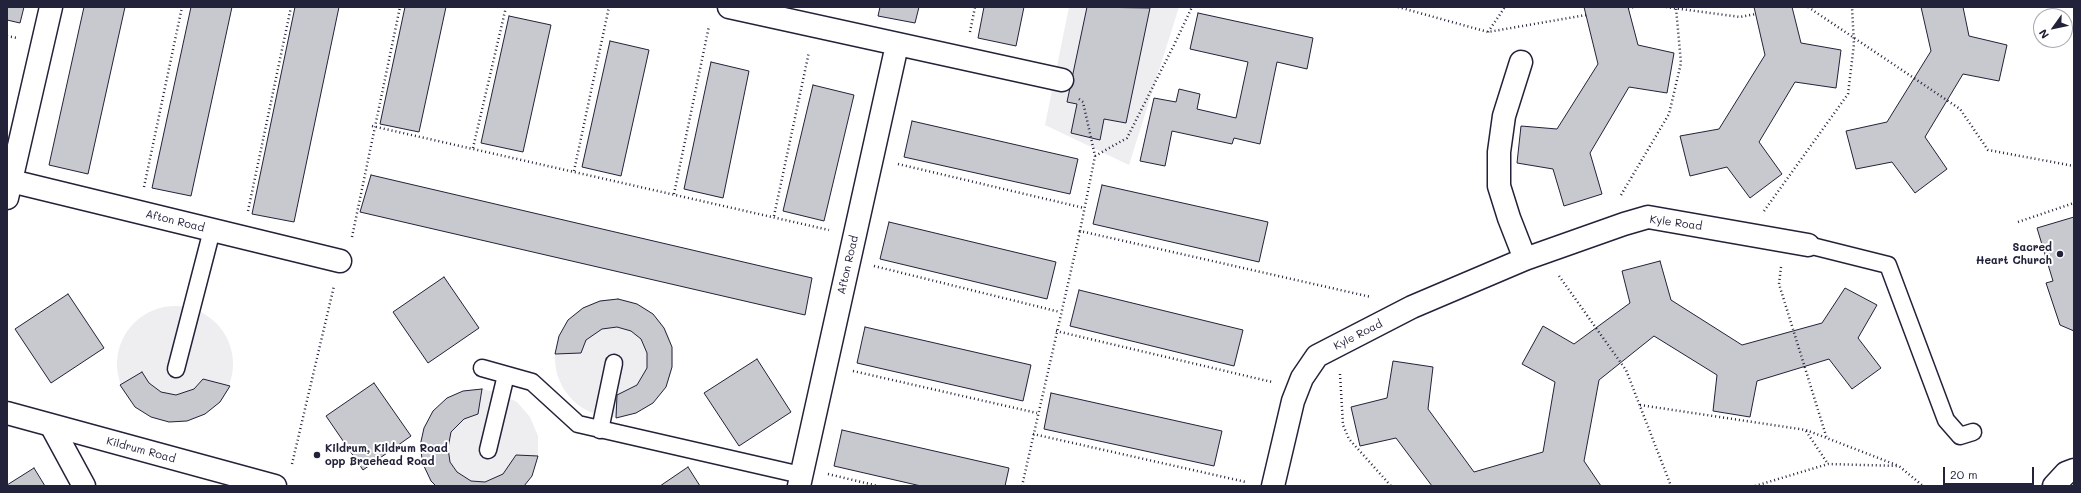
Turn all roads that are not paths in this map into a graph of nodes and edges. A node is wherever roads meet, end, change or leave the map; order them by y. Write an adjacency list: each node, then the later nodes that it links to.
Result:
1 (51, 7): 6 (street, Afton Road)
2 (729, 7): 3 (street)
3 (897, 45): 5 (street); 21 (street, Afton Road)
4 (1521, 62): 9 (street)
5 (1062, 80)
6 (9, 190): 7 (street, Afton Road)
7 (212, 230): 10 (street, Afton Road); 13 (lane)
8 (1808, 245): 9 (street, Kyle Road); 18 (lane)
9 (1534, 255): 24 (street, Kyle Road)
10 (340, 261)
11 (614, 363): 17 (lane)
12 (482, 368): 14 (lane)
13 (176, 369)
14 (506, 375): 17 (lane); 19 (lane)
15 (7, 413): 16 (street, Kildrum Road)
16 (52, 426): 22 (street); 23 (street, Kildrum Road)
17 (600, 430): 21 (lane)
18 (1973, 432)
19 (488, 450)
20 (2074, 470): 25 (street)
21 (801, 476)
22 (84, 486)
23 (275, 486)
24 (1273, 486)
25 (2054, 486)

